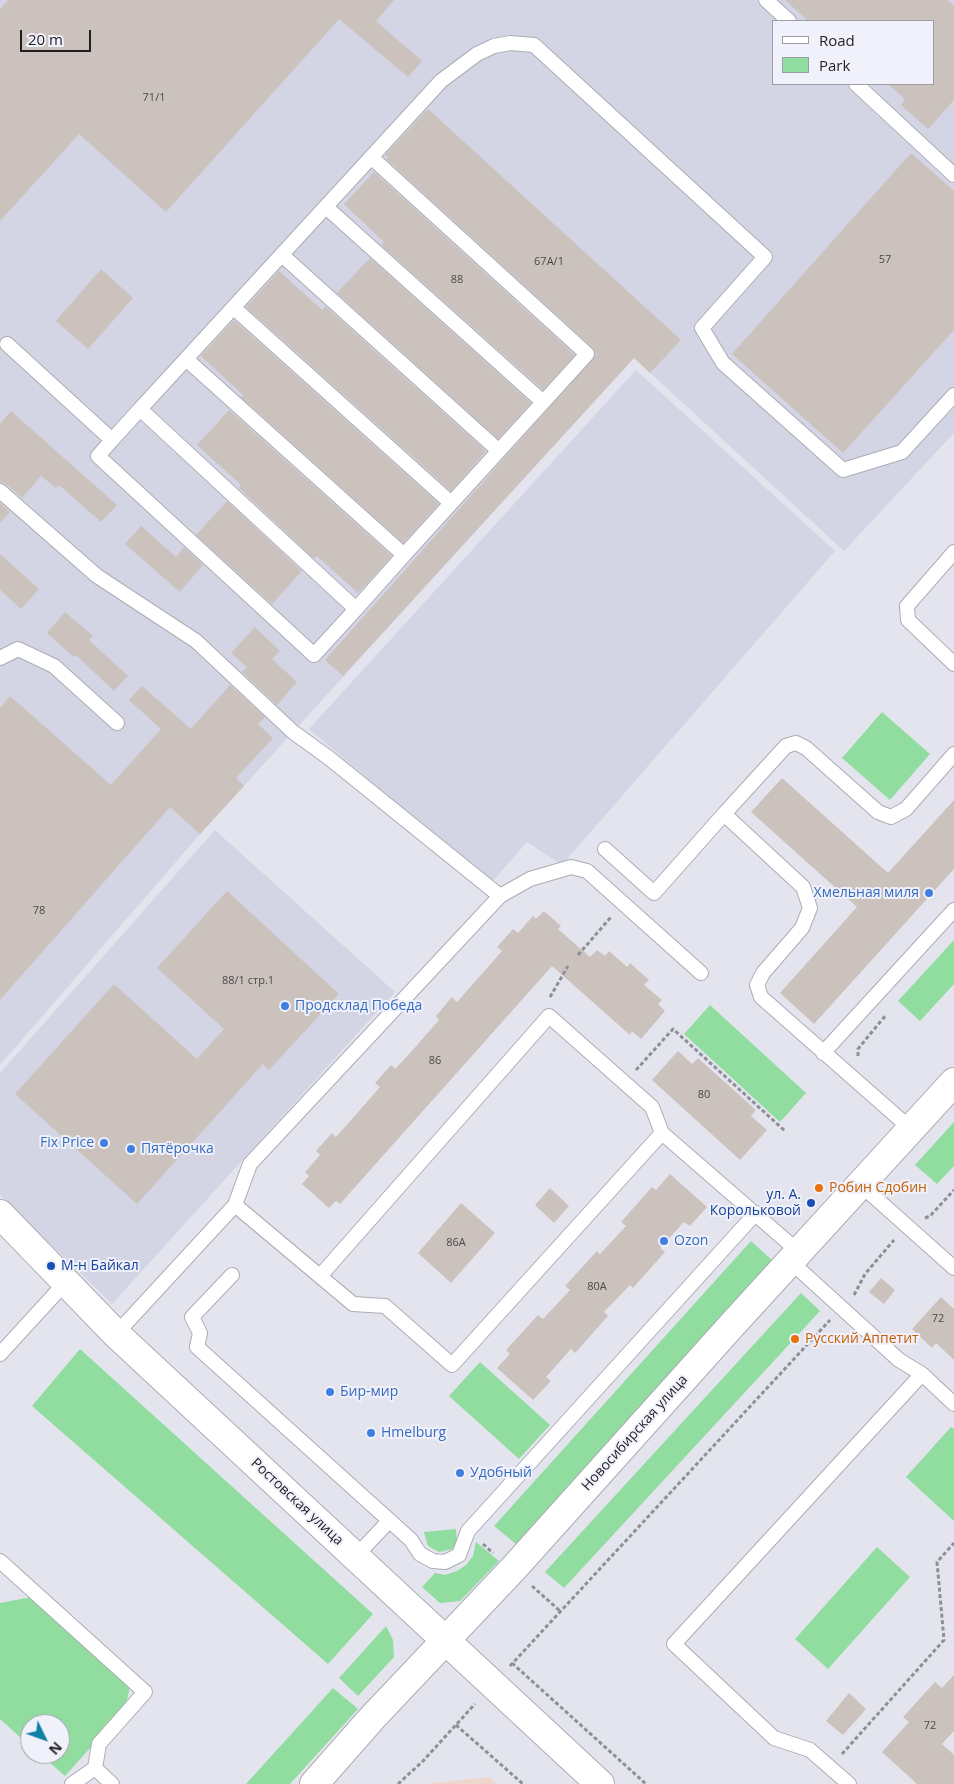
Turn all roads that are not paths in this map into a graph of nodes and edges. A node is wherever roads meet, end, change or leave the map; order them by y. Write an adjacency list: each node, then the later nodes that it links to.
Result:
1 (766, 0): 2 (lane)
2 (788, 20)
3 (857, 85): 5 (lane)
4 (371, 157): 6 (lane); 11 (lane); 12 (lane)
5 (954, 175)
6 (326, 206): 7 (lane); 12 (lane)
7 (282, 255): 8 (lane); 15 (lane)
8 (234, 308): 10 (lane); 17 (lane)
9 (7, 344): 14 (lane)
10 (186, 359): 13 (lane); 19 (lane)
11 (954, 395)
12 (543, 402): 15 (lane)
13 (140, 409): 14 (lane); 20 (lane)
14 (112, 440): 20 (lane)
15 (498, 451): 17 (lane)
16 (0, 491): 27 (lane)
17 (451, 503): 19 (lane)
18 (954, 552): 22 (lane)
19 (404, 556): 20 (lane)
20 (356, 609)
21 (0, 658): 23 (lane)
22 (954, 664)
23 (117, 723)
24 (954, 754): 25 (lane)
25 (724, 814): 26 (lane); 30 (lane)
26 (605, 849)
27 (500, 896): 29 (lane); 35 (lane)
28 (954, 910): 30 (lane)
29 (701, 973)
30 (824, 1053): 32 (lane)
31 (954, 1082): 32 (street, Новосибирская улица)
32 (911, 1129): 34 (street, Новосибирская улица)
33 (662, 1133): 37 (lane); 41 (lane); 41 (lane)
34 (861, 1185): 38 (street, Новосибирская улица); 39 (lane)
35 (235, 1205): 41 (lane); 43 (lane)
36 (0, 1214): 42 (street, Ростовская улица)
37 (756, 1214): 38 (lane); 47 (lane)
38 (794, 1257): 45 (lane); 50 (street, Новосибирская улица)
39 (954, 1268)
40 (232, 1275): 47 (lane)
41 (321, 1276)
42 (66, 1282): 43 (street, Ростовская улица); 44 (lane)
43 (116, 1334): 48 (street, Ростовская улица)
44 (0, 1354)
45 (922, 1374): 46 (lane); 56 (lane)
46 (954, 1404)
47 (389, 1521): 48 (lane)
48 (356, 1556): 50 (street, Ростовская улица)
49 (0, 1561): 51 (lane)
50 (445, 1642): 54 (street, Новосибирская улица); 55 (street, Ростовская улица)
51 (95, 1768): 52 (lane); 53 (lane)
52 (72, 1784)
53 (112, 1784)
54 (314, 1784)
55 (600, 1784)
56 (848, 1784)

